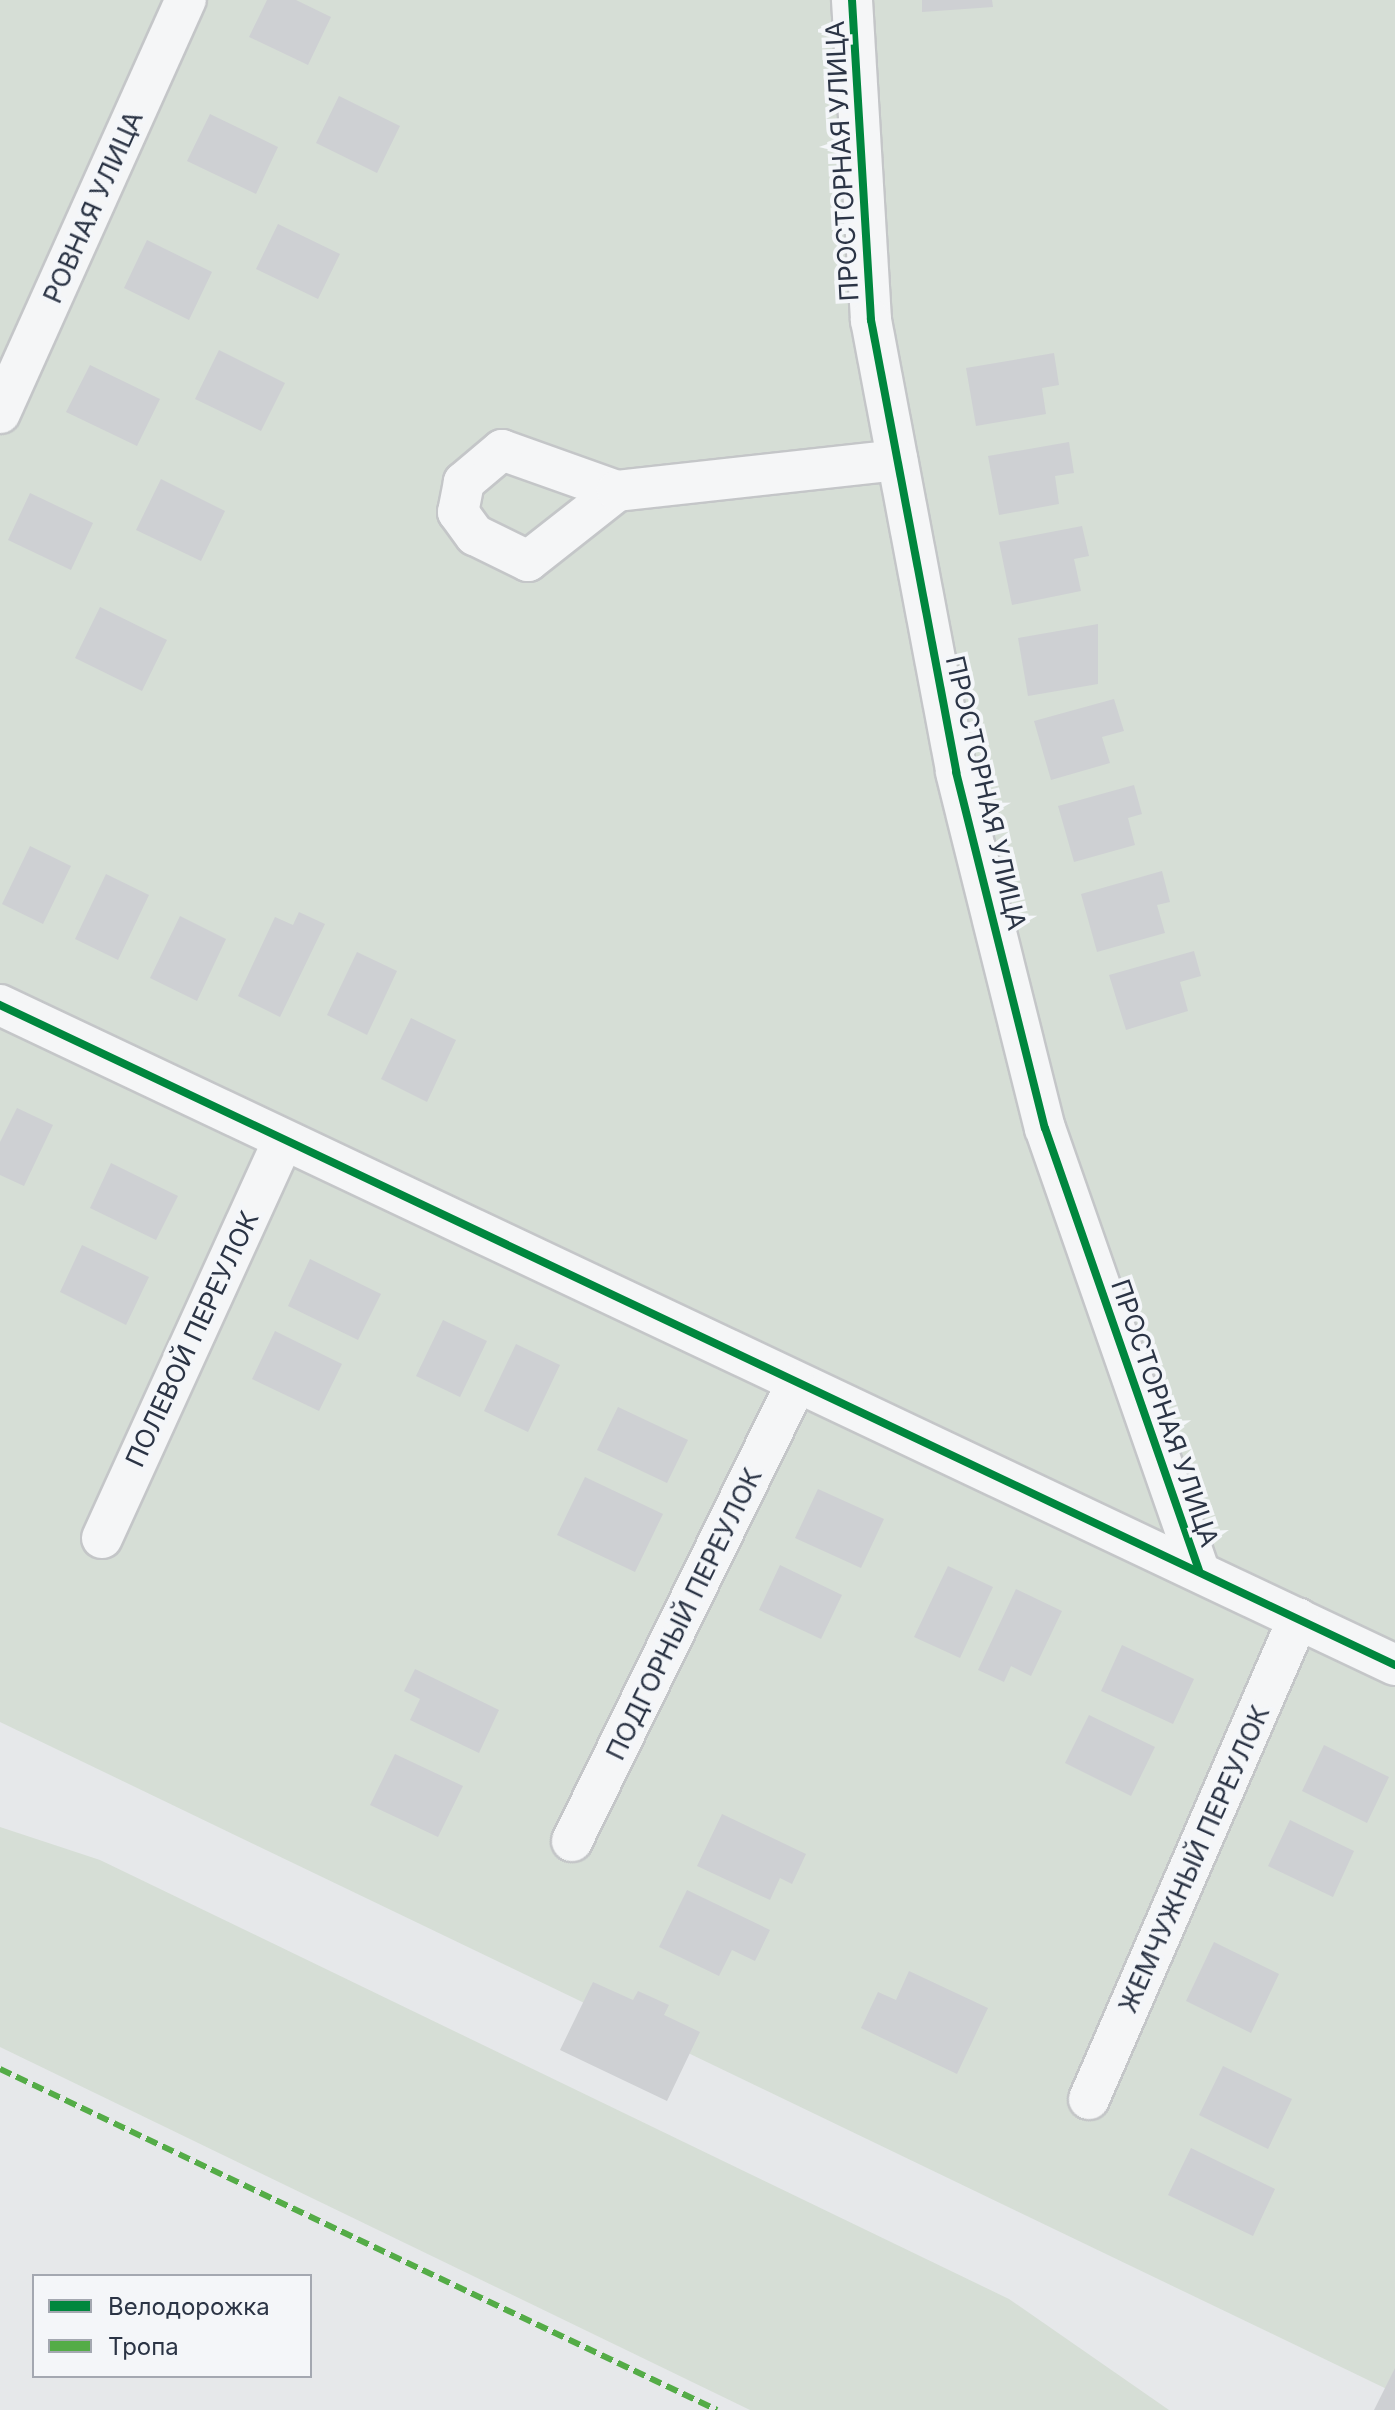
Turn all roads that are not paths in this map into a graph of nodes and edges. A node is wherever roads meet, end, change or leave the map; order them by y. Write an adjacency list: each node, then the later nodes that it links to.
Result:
1 (186, 0): 3 (street, РОВНАЯ УЛИЦА)
2 (852, 0): 4 (street, ПРОСТОРНАЯ УЛИЦА)
3 (0, 413)
4 (897, 460): 5 (street); 10 (street, ПРОСТОРНАЯ УЛИЦА)
5 (617, 491)
6 (0, 1005): 7 (street)
7 (283, 1141): 8 (street); 9 (street, ПОЛЕВОЙ ПЕРЕУЛОК)
8 (795, 1386): 10 (street); 13 (street, ПОДГОРНЫЙ ПЕРЕУЛОК)
9 (102, 1538)
10 (1199, 1570): 11 (street)
11 (1298, 1619): 12 (street); 14 (street, ЖЕМЧУЖНЫЙ ПЕРЕУЛОК)
12 (1395, 1665)
13 (572, 1841)
14 (1089, 2099)

